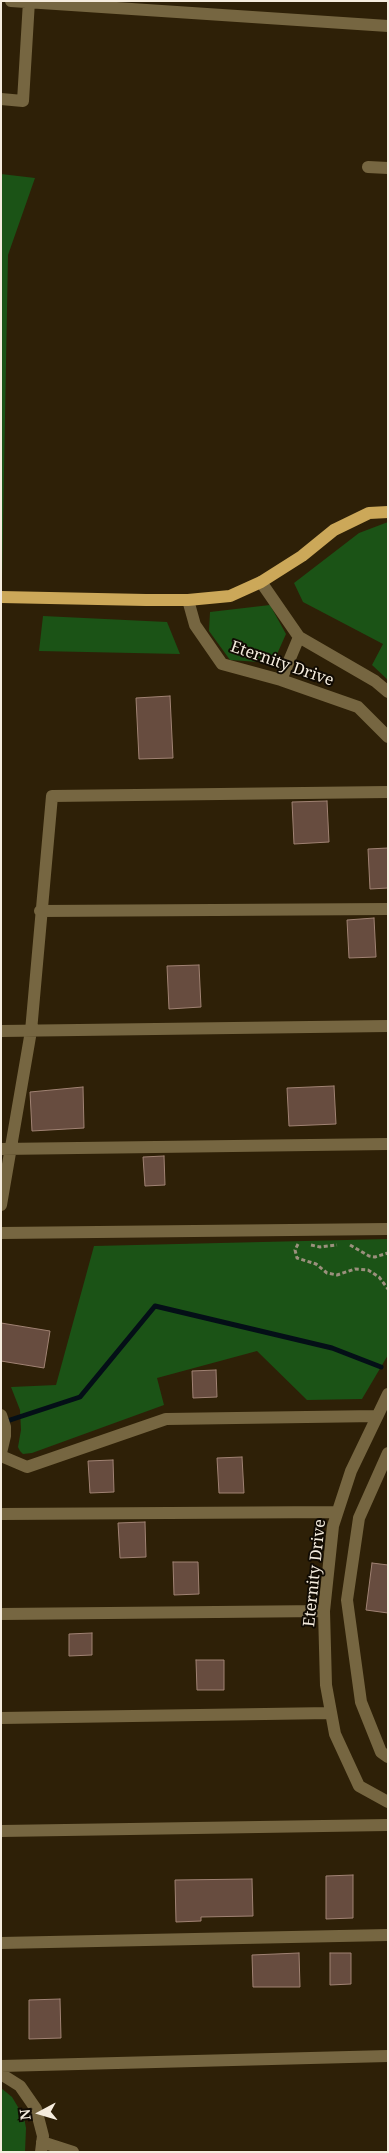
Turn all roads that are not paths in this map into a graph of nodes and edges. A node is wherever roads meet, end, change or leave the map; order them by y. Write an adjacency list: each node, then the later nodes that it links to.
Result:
1 (11, 1): 2 (street)
2 (29, 2): 3 (street); 4 (street)
3 (388, 26)
4 (1, 99)
5 (368, 167): 6 (street)
6 (388, 168)
7 (388, 512): 8 (main road)
8 (261, 582): 10 (main road); 11 (street, Eternity Drive)
9 (1, 597): 10 (main road)
10 (188, 600): 12 (street, Eternity Drive)
11 (299, 637): 12 (street); 13 (street, Eternity Drive)
12 (281, 680): 14 (street, Eternity Drive)
13 (388, 692)
14 (388, 737)
15 (388, 792): 17 (street)
16 (388, 909): 17 (street)
17 (40, 911): 20 (street)
18 (388, 1026): 20 (street)
19 (1, 1031): 20 (street)
20 (30, 1031): 22 (street)
21 (388, 1144): 22 (street)
22 (6, 1149): 23 (street)
23 (1, 1205)
24 (388, 1228): 25 (street)
25 (1, 1233)
26 (388, 1394): 28 (street, Eternity Drive)
27 (1, 1415): 30 (street)
28 (377, 1416): 30 (street); 31 (street, Eternity Drive)
29 (388, 1453): 37 (street)
30 (1, 1454)
31 (337, 1512): 32 (street); 33 (street, Eternity Drive)
32 (1, 1514)
33 (324, 1611): 34 (street); 35 (street, Eternity Drive)
34 (1, 1614)
35 (331, 1713): 36 (street); 38 (street, Eternity Drive)
36 (1, 1718)
37 (388, 1757)
38 (388, 1802)
39 (388, 1825): 40 (street)
40 (1, 1831)
41 (388, 1935): 42 (street)
42 (1, 1943)
43 (388, 2056): 44 (street)
44 (1, 2066)
45 (1, 2074): 46 (street)
46 (42, 2147): 47 (street)
47 (73, 2152)

